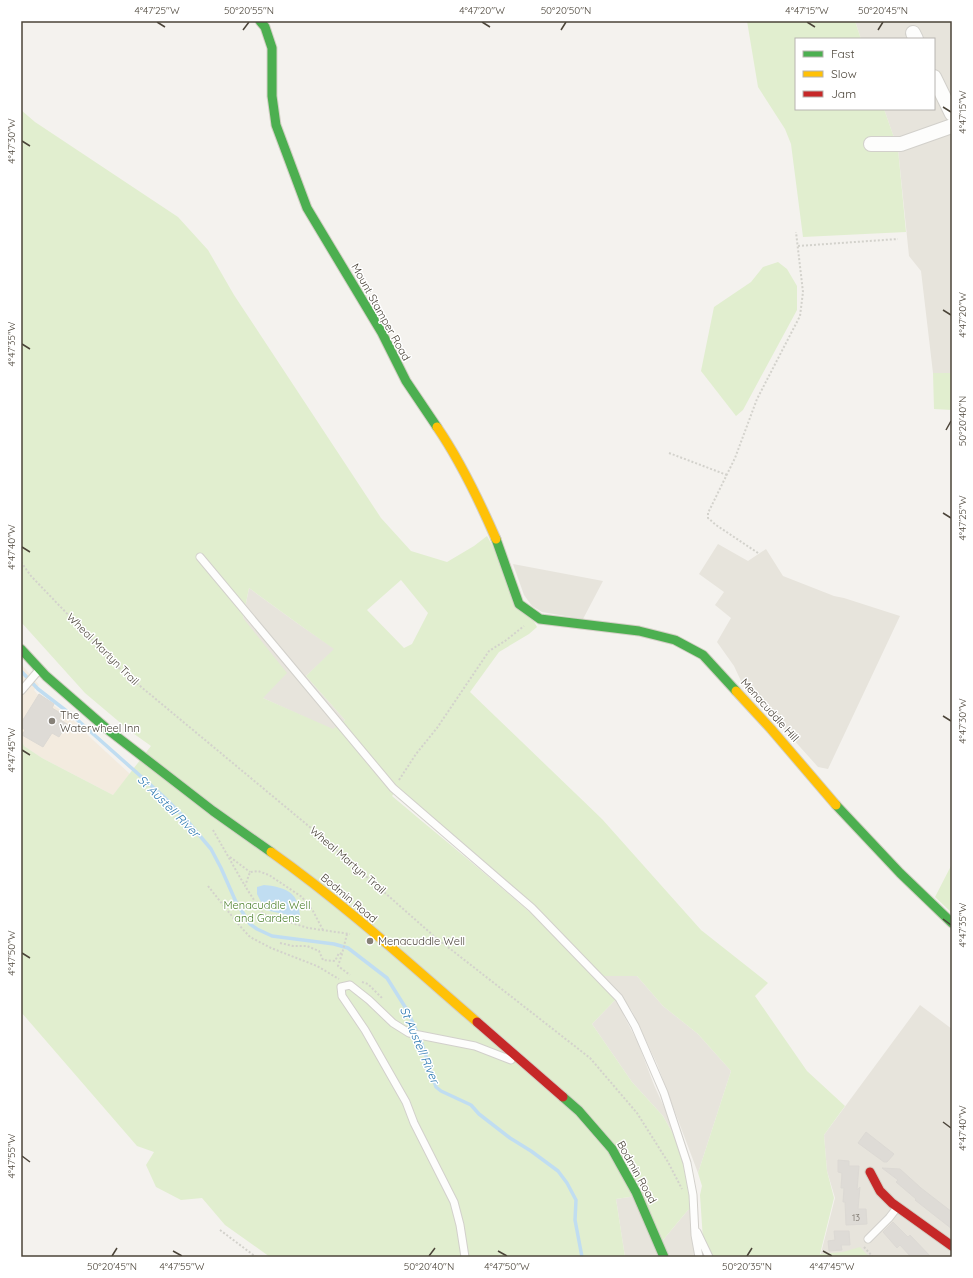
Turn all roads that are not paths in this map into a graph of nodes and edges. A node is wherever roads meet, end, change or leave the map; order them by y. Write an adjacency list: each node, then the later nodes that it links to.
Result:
1 (260, 21): 7 (street, Mount Stamper Road)
2 (935, 79): 3 (street)
3 (952, 114)
4 (952, 126): 5 (street)
5 (871, 144)
6 (200, 557): 15 (lane)
7 (519, 604): 11 (street, Menacuddle Hill)
8 (21, 649): 9 (street, Bodmin Road)
9 (37, 672): 10 (lane); 12 (street, Bodmin Road)
10 (21, 691)
11 (952, 923)
12 (529, 1067): 18 (lane); 19 (street, Bodmin Road)
13 (870, 1172): 14 (street)
14 (898, 1207): 16 (lane); 17 (street)
15 (695, 1229): 20 (lane); 21 (lane)
16 (868, 1239)
17 (952, 1246)
18 (465, 1257)
19 (664, 1257)
20 (699, 1257)
21 (709, 1257)

